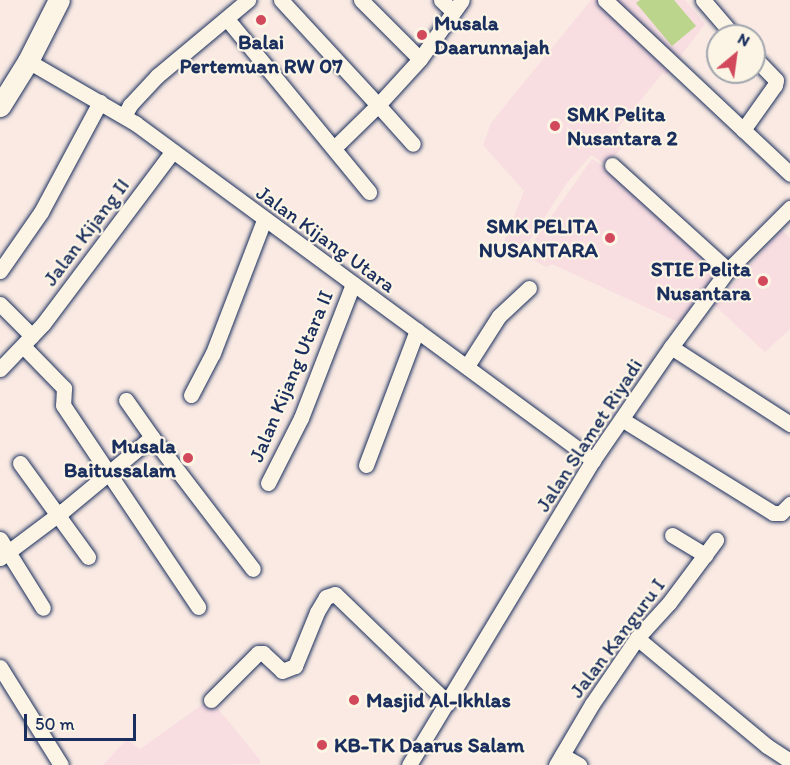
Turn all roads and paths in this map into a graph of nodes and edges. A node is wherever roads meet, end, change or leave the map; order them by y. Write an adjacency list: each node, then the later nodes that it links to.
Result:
1 (59, 0): 12 (main road)
2 (248, 0): 9 (street)
3 (281, 0): 16 (street)
4 (361, 0): 11 (street)
5 (441, 0): 8 (street)
6 (605, 0): 18 (street)
7 (703, 0): 10 (street)
8 (458, 6): 11 (street)
9 (227, 19): 17 (street); 20 (street)
10 (724, 24)
11 (420, 59): 16 (street)
12 (28, 61): 14 (street, Jalan Kijang Utara); 15 (main road)
13 (766, 70): 18 (street)
14 (100, 102): 17 (street, Jalan Kijang Utara); 28 (street)
15 (0, 105)
16 (378, 105): 19 (street); 20 (street)
17 (124, 116): 21 (street, Jalan Kijang Utara)
18 (743, 130): 23 (street)
19 (413, 144)
20 (334, 148): 24 (street)
21 (173, 151): 26 (street, Jalan Kijang Utara); 33 (street, Jalan Kijang II)
22 (612, 165): 27 (street)
23 (790, 174)
24 (369, 192)
25 (790, 208): 27 (street, Jalan Slamet Riyadi)
26 (264, 220): 29 (street, Jalan Kijang Utara); 37 (street)
27 (728, 270): 34 (street, Jalan Slamet Riyadi)
28 (0, 271)
29 (353, 284): 32 (street, Jalan Kijang Utara); 46 (street, Jalan Kijang Utara II)
30 (529, 288): 35 (street)
31 (0, 304): 33 (street)
32 (417, 330): 35 (street, Jalan Kijang Utara); 44 (street)
33 (27, 341): 36 (street, Jalan Kijang II); 45 (street)
34 (671, 347): 39 (street, Jalan Slamet Riyadi); 40 (street)
35 (467, 366): 42 (street, Jalan Kijang Utara)
36 (0, 369)
37 (191, 395)
38 (126, 400): 41 (street)
39 (623, 420): 42 (street, Jalan Slamet Riyadi); 47 (street)
40 (790, 424)
41 (152, 437): 45 (street); 54 (street)
42 (593, 460): 60 (street, Jalan Slamet Riyadi)
43 (20, 463): 48 (street)
44 (366, 465)
45 (109, 472): 48 (street); 55 (street)
46 (268, 483)
47 (790, 504)
48 (59, 514): 51 (street); 53 (street)
49 (672, 536): 52 (street)
50 (716, 540): 52 (street, Jalan Kanguru I)
51 (3, 550): 56 (street)
52 (705, 555): 57 (street, Jalan Kanguru I)
53 (88, 556)
54 (253, 570)
55 (198, 607)
56 (43, 608)
57 (637, 639): 61 (street, Jalan Kanguru I); 62 (street)
58 (0, 667): 63 (street)
59 (211, 700): 60 (street)
60 (448, 703): 64 (street, Jalan Slamet Riyadi)
61 (559, 760): 65 (street)
62 (790, 761)
63 (61, 765)
64 (409, 765)
65 (579, 765)

